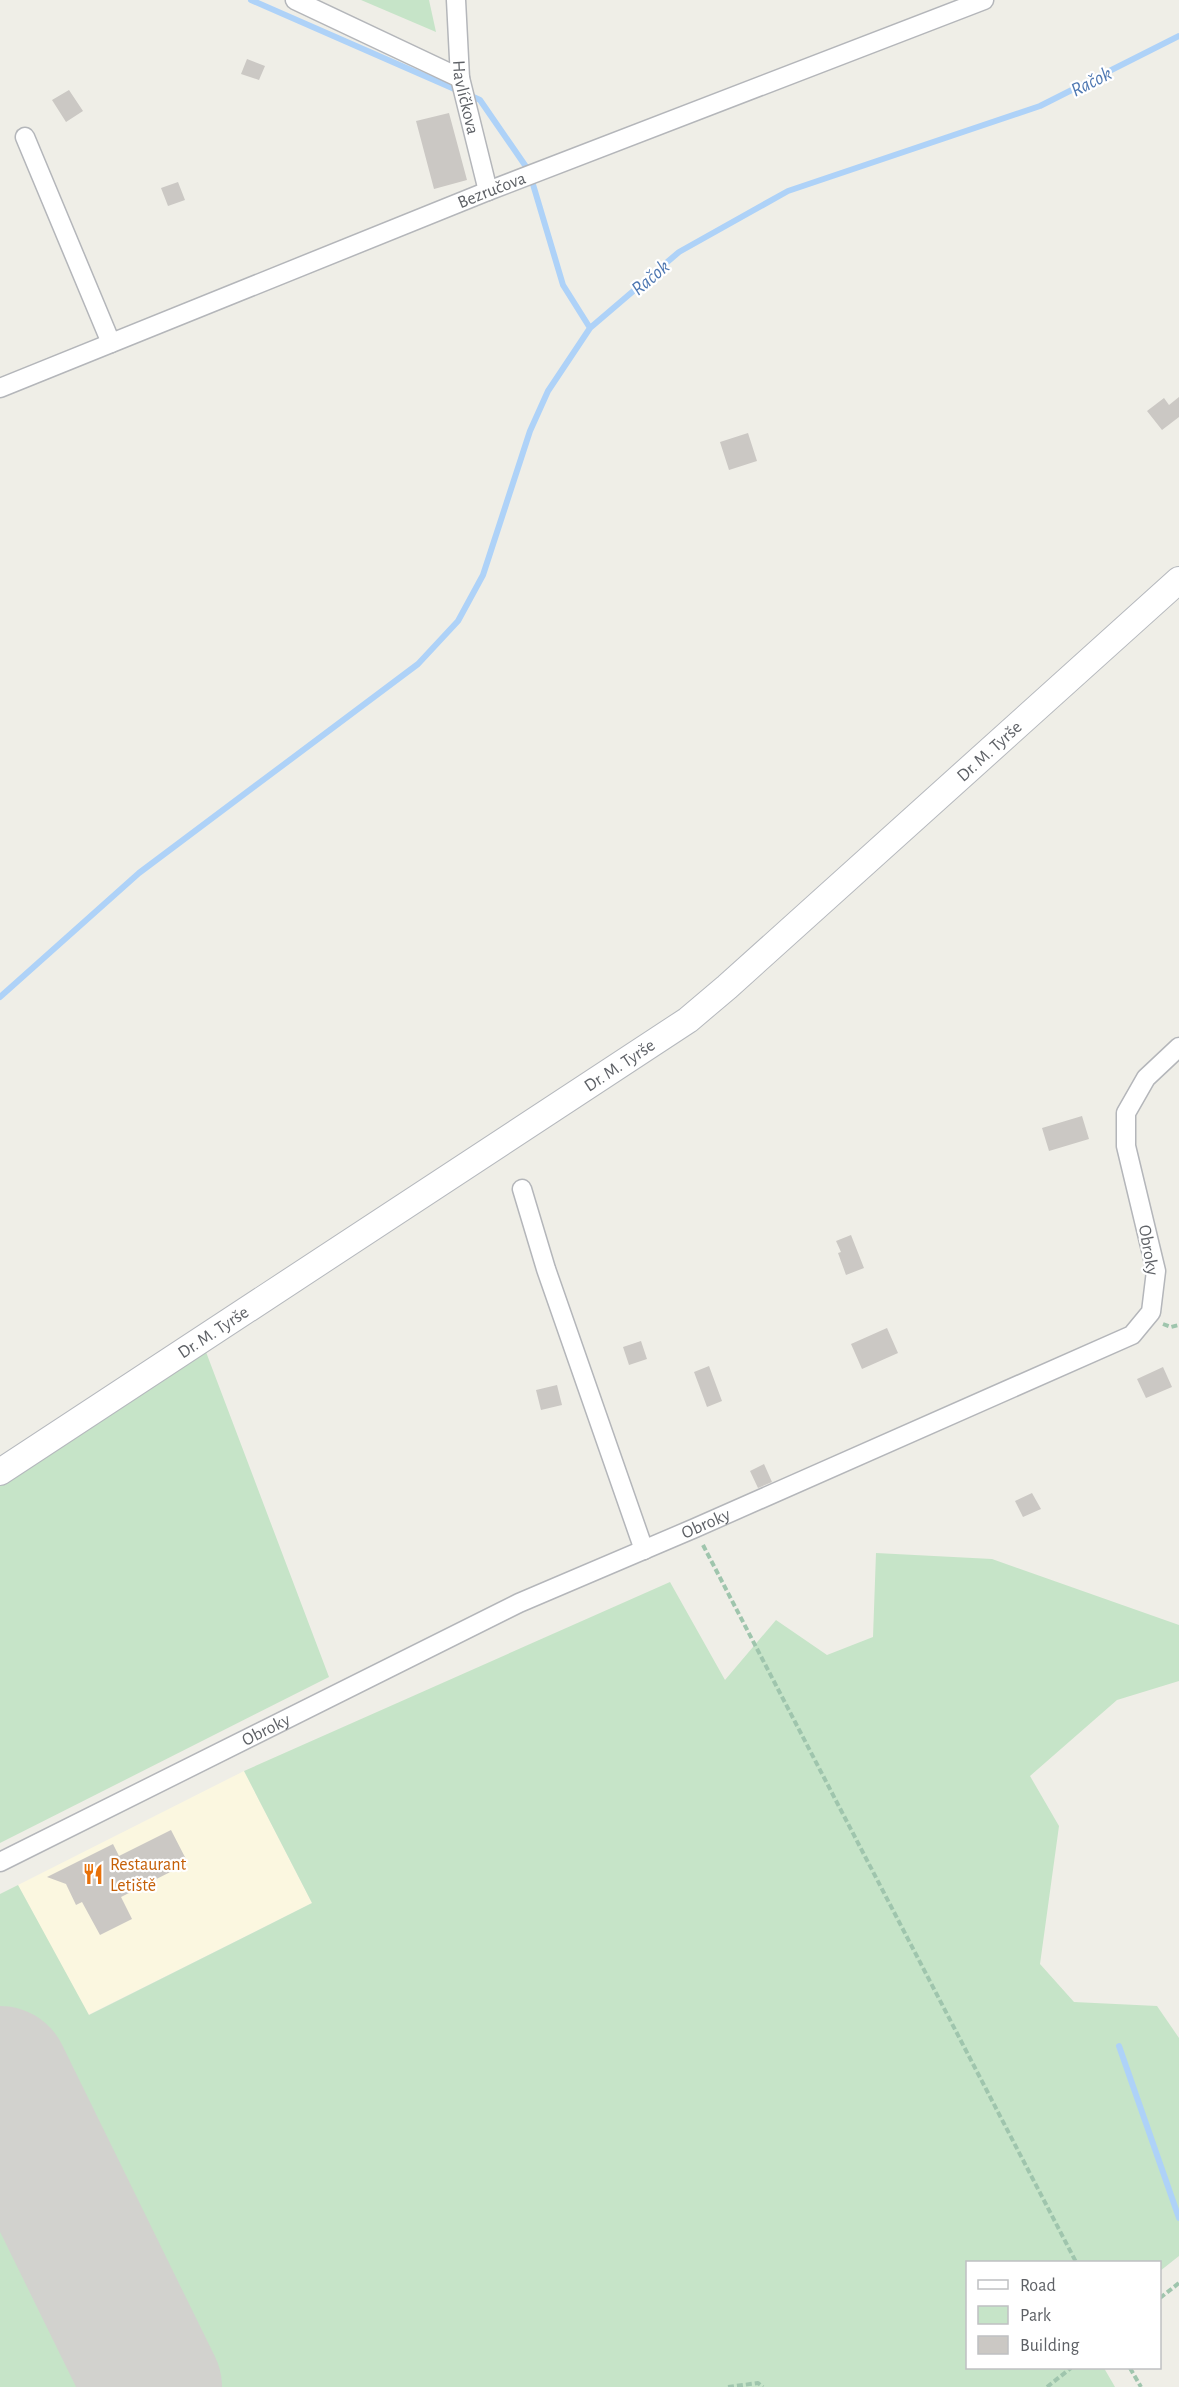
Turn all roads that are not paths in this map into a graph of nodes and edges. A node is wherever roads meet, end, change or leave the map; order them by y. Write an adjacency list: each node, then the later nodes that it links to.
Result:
1 (294, 0): 4 (street)
2 (456, 0): 4 (street, Havlíčkova)
3 (984, 0): 6 (street, Bezručova)
4 (460, 78): 6 (street, Havlíčkova)
5 (25, 137): 7 (street)
6 (488, 191): 7 (street, Bezručova)
7 (111, 343): 8 (street, Bezručova)
8 (0, 388)
9 (1179, 580): 12 (street, Dr. M. Tyrše)
10 (1179, 1047): 13 (street, Obroky)
11 (522, 1189): 13 (street)
12 (0, 1472)
13 (644, 1550): 14 (street, Obroky)
14 (0, 1862)

